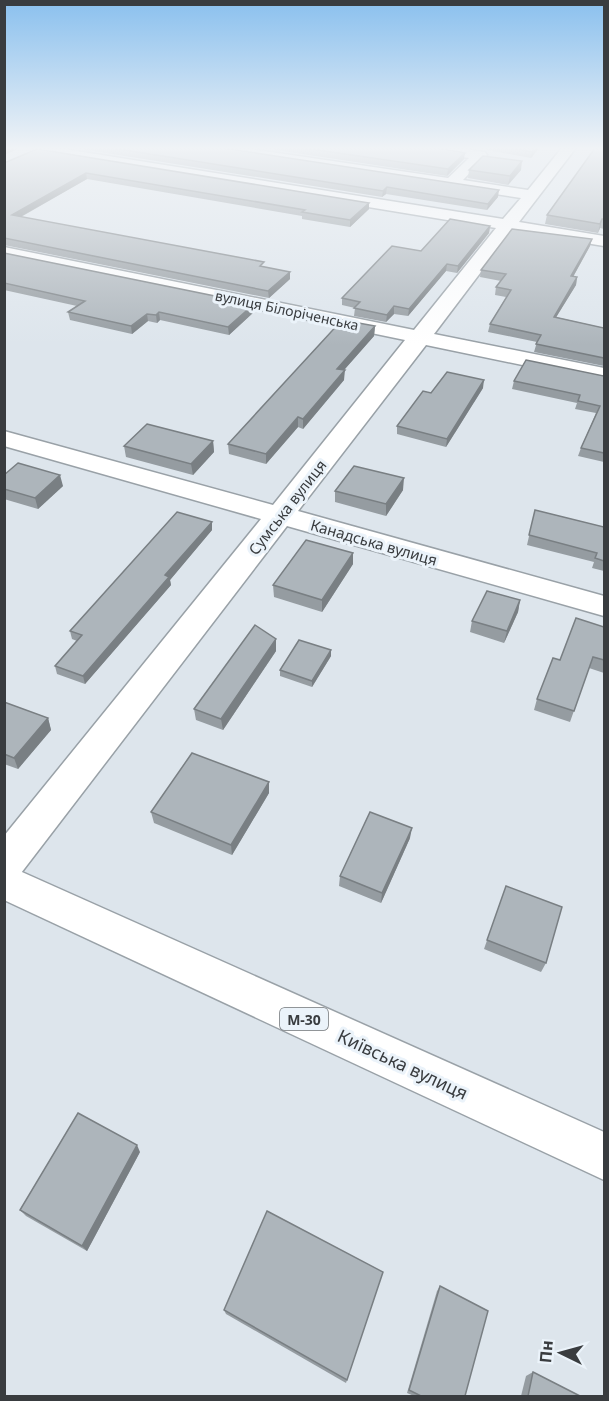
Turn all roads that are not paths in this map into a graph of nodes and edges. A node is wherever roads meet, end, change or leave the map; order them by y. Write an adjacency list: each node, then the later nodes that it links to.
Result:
1 (441, 214): 3 (main road)
2 (516, 214): 3 (main road, Сумська вулиця)
3 (508, 225): 4 (main road); 6 (main road, Сумська вулиця)
4 (604, 241)
5 (4, 252): 6 (main road, вулиця Білоріченська)
6 (421, 337): 7 (main road, вулиця Білоріченська); 9 (main road, Сумська вулиця)
7 (604, 375)
8 (4, 438): 9 (main road, Канадська вулиця)
9 (280, 515): 10 (main road, Канадська вулиця); 11 (main road, Сумська вулиця)
10 (604, 606)
11 (4, 865)
12 (4, 881): 13 (main road, Київська вулиця / М-30)
13 (604, 1156)

